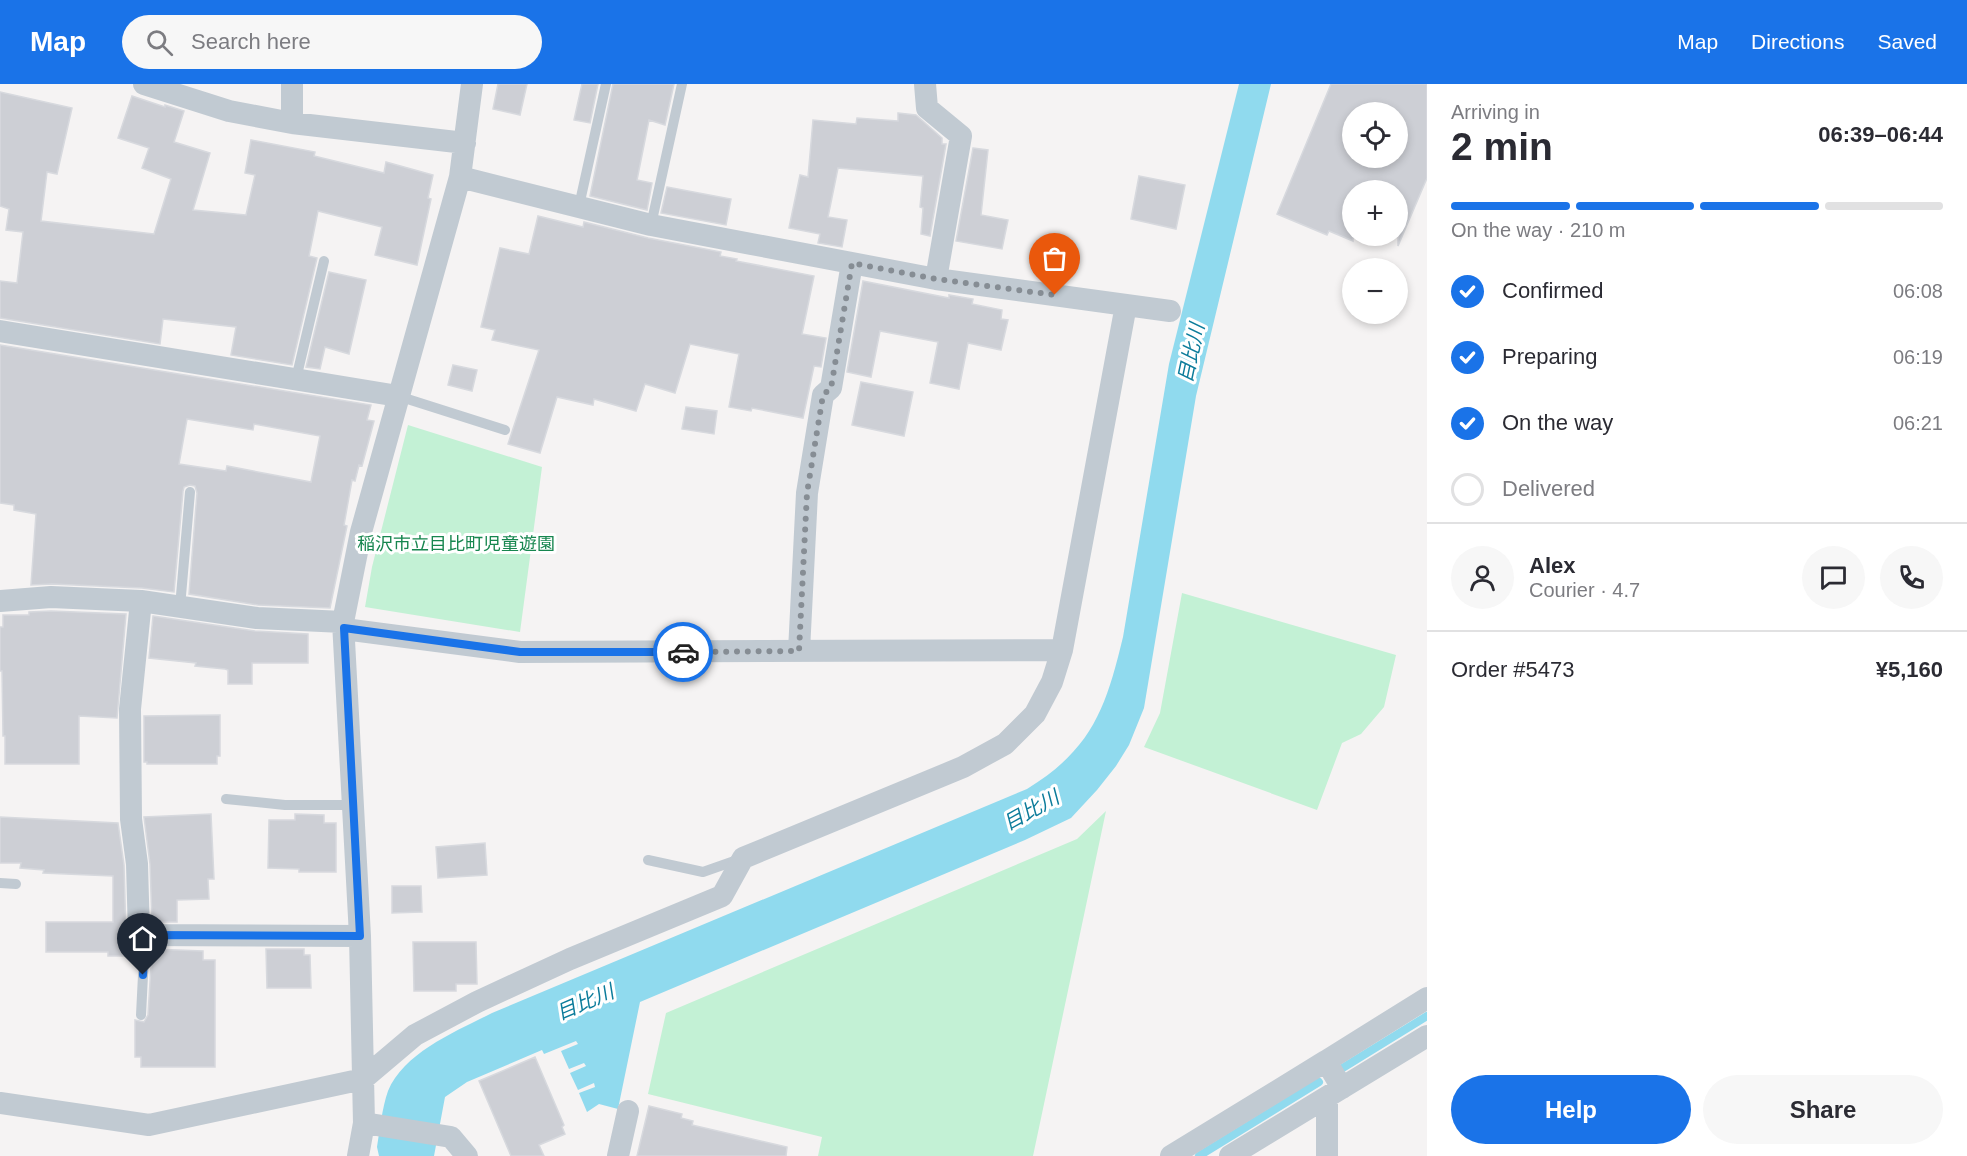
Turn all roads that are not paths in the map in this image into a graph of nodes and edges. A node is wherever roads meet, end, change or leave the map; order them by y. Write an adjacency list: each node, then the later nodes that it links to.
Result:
1 (144, 84): 7 (street)
2 (292, 84): 7 (street)
3 (472, 84): 8 (street)
4 (606, 84): 10 (lane)
5 (682, 84): 11 (lane)
6 (925, 84): 14 (street)
7 (292, 123): 8 (street)
8 (465, 143): 9 (street)
9 (460, 177): 10 (street); 19 (street)
10 (579, 206): 11 (street)
11 (651, 225): 13 (street)
12 (324, 261): 18 (lane)
13 (852, 263): 14 (street); 27 (street)
14 (936, 279): 15 (street)
15 (1126, 305): 16 (street); 26 (street)
16 (1170, 311)
17 (0, 331): 18 (street)
18 (296, 379): 19 (street)
19 (398, 396): 20 (lane); 25 (street)
20 (505, 430)
21 (190, 492): 24 (lane)
22 (0, 601): 23 (street)
23 (141, 601): 24 (street); 34 (street)
24 (180, 607): 25 (street)
25 (344, 625): 27 (street); 29 (street)
26 (1062, 650): 27 (street); 30 (street)
27 (799, 651)
28 (226, 799): 29 (lane)
29 (353, 805): 35 (street)
30 (743, 858): 31 (lane); 40 (street)
31 (648, 860)
32 (0, 883): 33 (lane)
33 (16, 884)
34 (145, 935): 35 (street); 37 (lane)
35 (360, 936): 40 (street)
36 (1427, 998): 39 (street)
37 (141, 1015)
38 (1427, 1036): 41 (street)
39 (1326, 1061): 41 (street); 48 (street)
40 (363, 1079): 42 (street); 44 (street)
41 (1334, 1093): 49 (street); 50 (street)
42 (0, 1103)
43 (628, 1112): 47 (street)
44 (370, 1123): 45 (street); 46 (street)
45 (358, 1156)
46 (467, 1156)
47 (618, 1156)
48 (1172, 1156)
49 (1230, 1156)
50 (1327, 1156)

